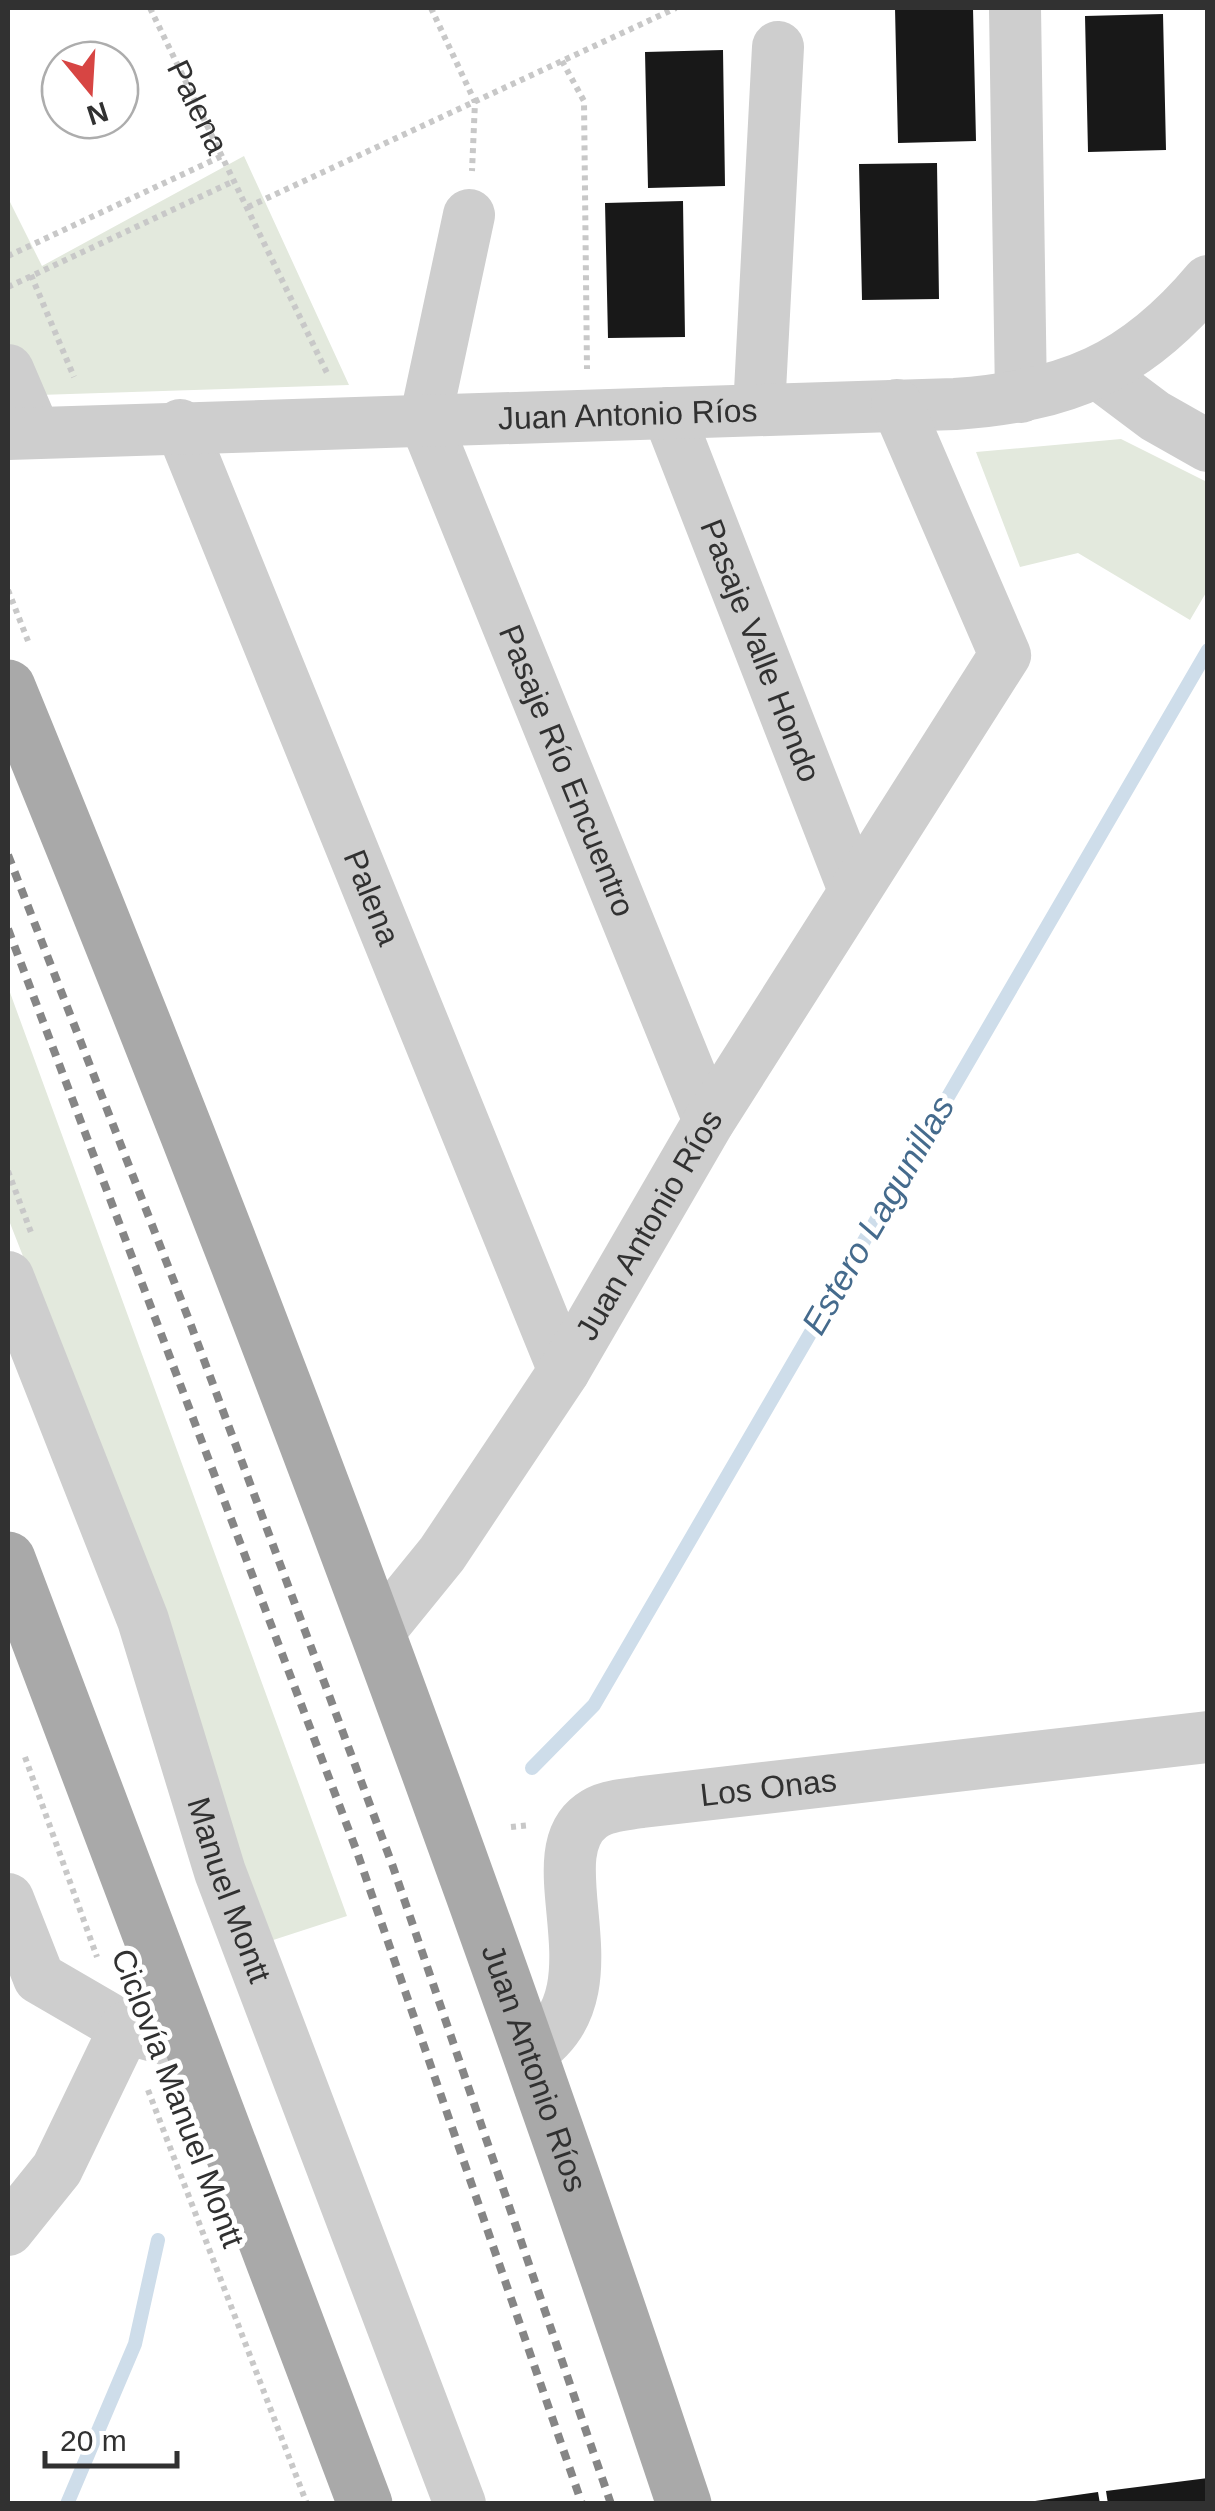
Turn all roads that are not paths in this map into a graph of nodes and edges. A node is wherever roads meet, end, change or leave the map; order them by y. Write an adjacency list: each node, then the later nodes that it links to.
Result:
1 (1015, 8): 7 (street)
2 (778, 48): 9 (street)
3 (469, 215): 11 (street)
4 (1208, 280): 6 (street, Juan Antonio Ríos)
5 (8, 370): 13 (street)
6 (1099, 374): 7 (street, Juan Antonio Ríos); 14 (street)
7 (1022, 397): 8 (street, Juan Antonio Ríos)
8 (897, 405): 9 (street, Juan Antonio Ríos); 16 (street, Juan Antonio Ríos)
9 (760, 410): 10 (street, Juan Antonio Ríos)
10 (668, 413): 11 (street, Juan Antonio Ríos); 16 (street, Pasaje Valle Hondo)
11 (424, 421): 12 (street, Juan Antonio Ríos); 17 (street, Pasaje Río Encuentro)
12 (180, 426): 13 (street, Juan Antonio Ríos); 20 (street, Palena)
13 (21, 433)
14 (1208, 446)
15 (8, 687): 22 (main road, Juan Antonio Ríos)
16 (854, 890): 17 (street, Juan Antonio Ríos)
17 (709, 1121): 20 (street, Juan Antonio Ríos)
18 (8, 1276): 31 (street, Manuel Montt)
19 (8, 1346): 30 (street, Manuel Montt)
20 (564, 1371): 22 (street, Juan Antonio Ríos)
21 (8, 1559): 26 (main road)
22 (377, 1634): 27 (main road, Juan Antonio Ríos)
23 (1208, 1737): 27 (street, Los Onas)
24 (8, 1899): 25 (street)
25 (125, 2028): 26 (street); 28 (street)
26 (193, 2047): 29 (main road)
27 (529, 2053): 32 (main road, Juan Antonio Ríos)
28 (8, 2230)
29 (365, 2504)
30 (435, 2504)
31 (460, 2504)
32 (684, 2504)

